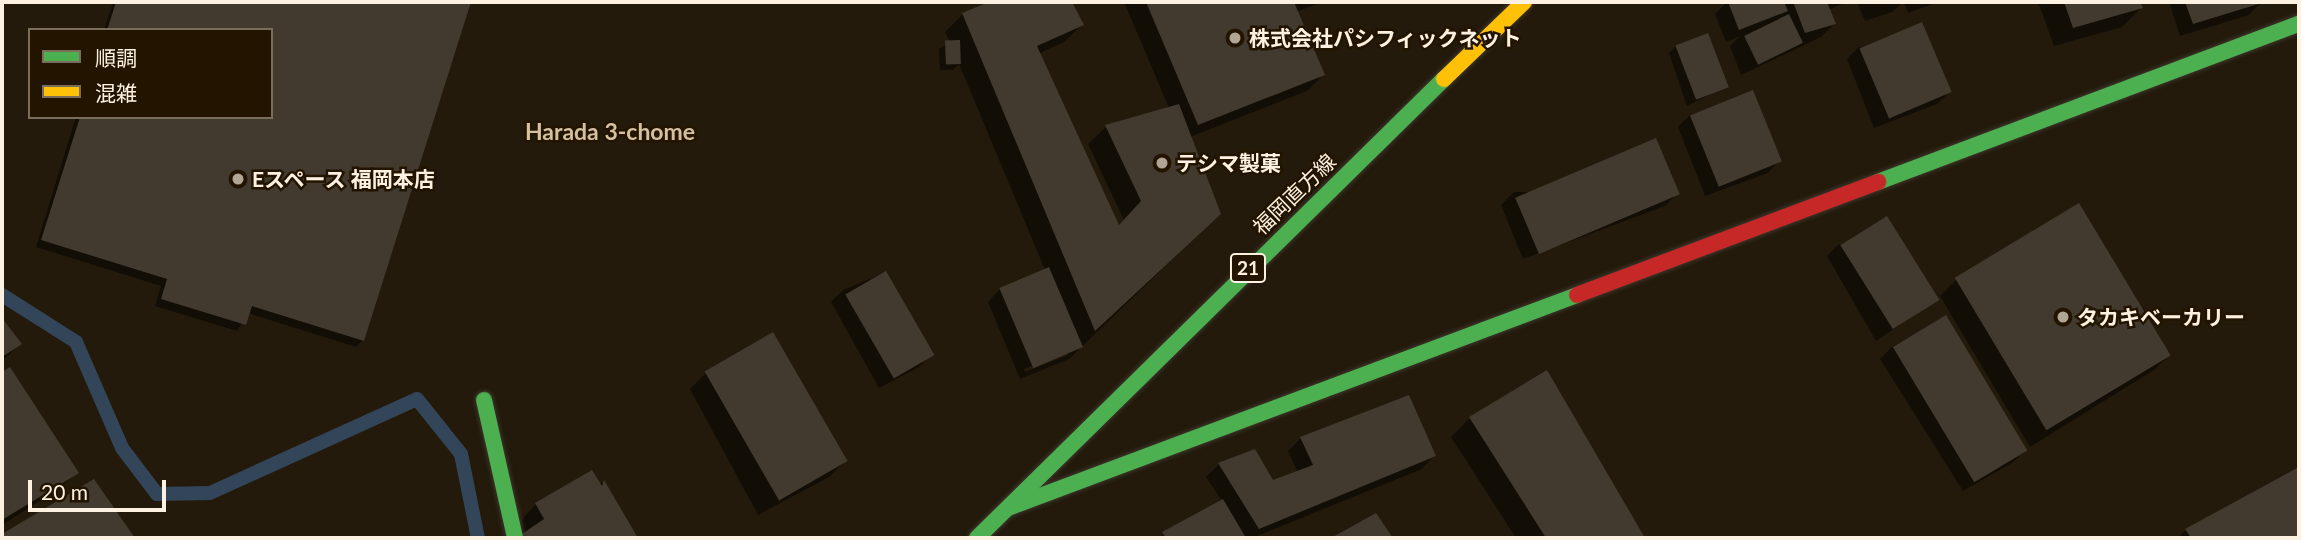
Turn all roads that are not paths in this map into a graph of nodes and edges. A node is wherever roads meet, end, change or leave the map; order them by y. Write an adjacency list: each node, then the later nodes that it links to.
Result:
1 (1524, 2): 4 (street, 福岡直方線 / 21)
2 (2299, 24): 4 (street)
3 (484, 400): 5 (street)
4 (1008, 508): 6 (street, 福岡直方線 / 21)
5 (514, 538)
6 (977, 538)

